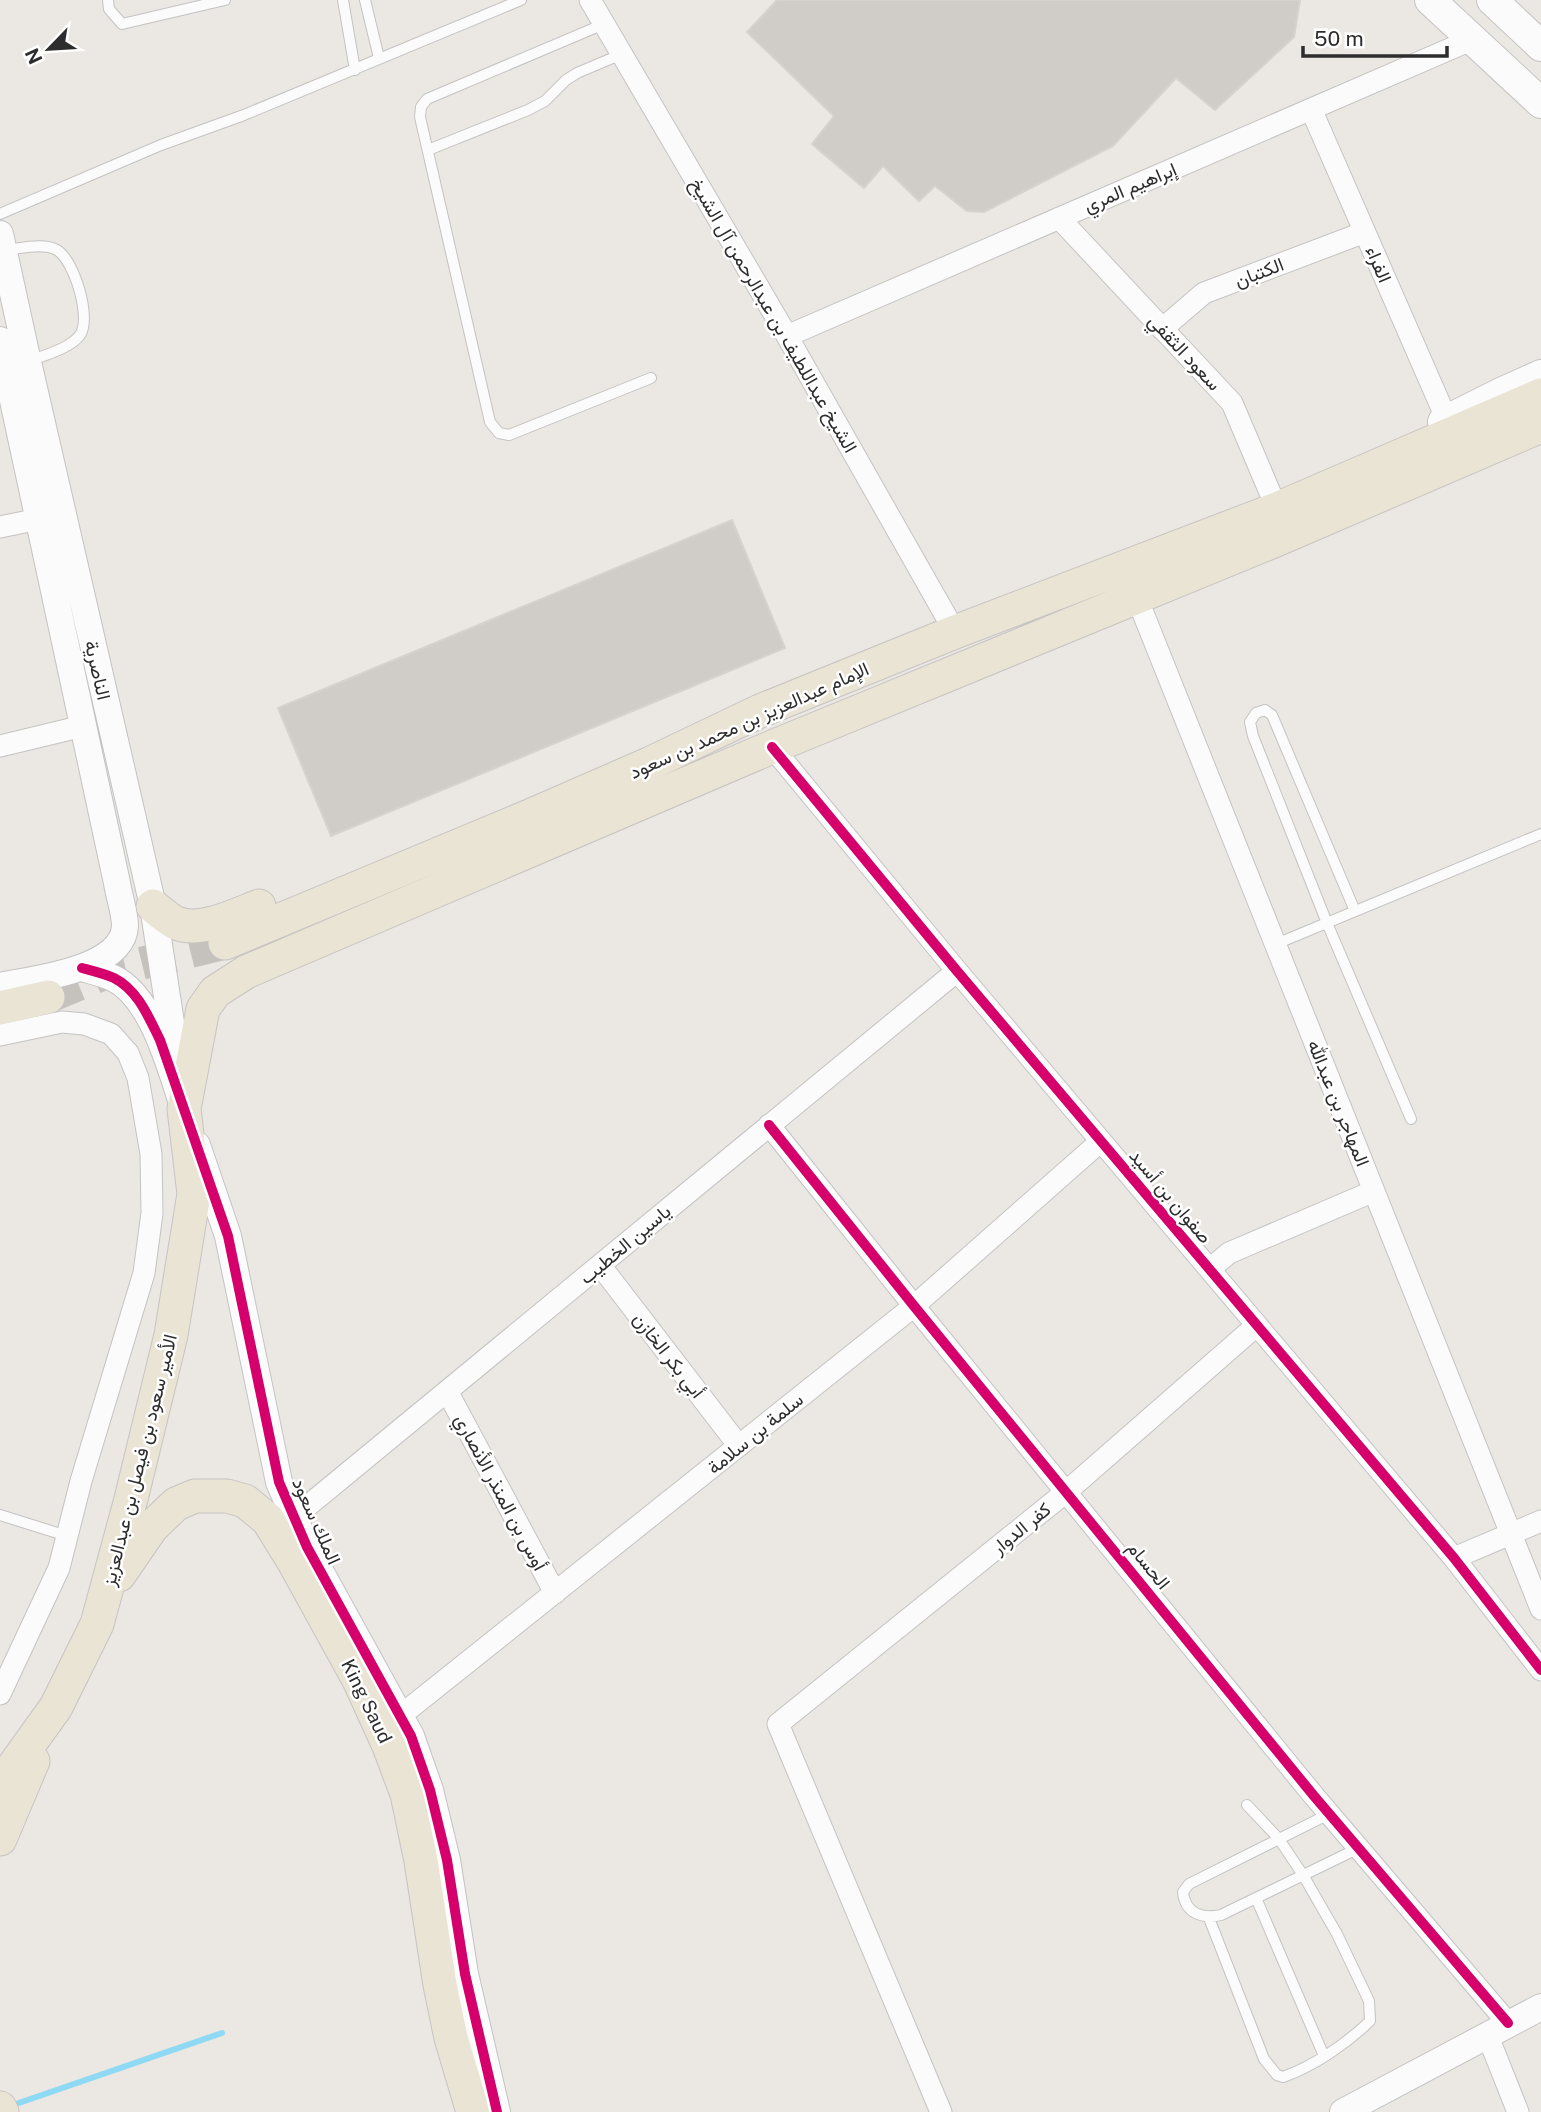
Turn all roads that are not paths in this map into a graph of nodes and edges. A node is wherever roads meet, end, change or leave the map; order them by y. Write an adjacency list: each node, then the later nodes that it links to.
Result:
1 (108, 0): 2 (lane)
2 (225, 0)
3 (343, 0): 14 (lane)
4 (365, 0): 13 (lane)
5 (521, 0): 13 (lane)
6 (590, 0): 9 (street, الشيخ عبداللطيف بن عبدالرحمن آل الشيخ)
7 (1430, 0): 10 (main road)
8 (1492, 0): 11 (main road)
9 (604, 24): 12 (street, الشيخ عبداللطيف بن عبدالرحمن آل الشيخ); 17 (lane)
10 (1473, 39): 15 (main road); 16 (street, إبراهيم المري)
11 (1541, 45)
12 (622, 54): 17 (lane); 23 (street, الشيخ عبداللطيف بن عبدالرحمن آل الشيخ)
13 (379, 58): 14 (lane)
14 (355, 70): 18 (lane)
15 (1541, 103)
16 (1311, 109): 19 (street, إبراهيم المري); 20 (street, الفراء)
17 (428, 150): 27 (lane)
18 (0, 214)
19 (1059, 218): 22 (street, سعود الثقفي); 23 (street, إبراهيم المري)
20 (1365, 232): 22 (street, الكتبان); 29 (street, الفراء)
21 (2, 242): 25 (street, الناصرية); 25 (lane)
22 (1163, 329): 33 (street, سعود الثقفي)
23 (787, 336): 36 (street, الشيخ عبداللطيف بن عبدالرحمن آل الشيخ)
24 (0, 340): 32 (street, الناصرية)
25 (28, 362): 42 (street, الناصرية)
26 (1541, 375): 29 (main road, الإمام عبدالعزيز بن محمد بن سعود)
27 (651, 378)
28 (1541, 395): 33 (main road, الإمام عبدالعزيز بن محمد بن سعود)
29 (1447, 420): 33 (main road, الإمام عبدالعزيز بن محمد بن سعود)
30 (1541, 426): 33 (main road, الإمام عبدالعزيز بن محمد بن سعود)
31 (1541, 443): 33 (main road, الإمام عبدالعزيز بن محمد بن سعود)
32 (38, 519): 34 (street); 38 (street, الناصرية)
33 (1276, 524): 35 (main road, الإمام عبدالعزيز بن محمد بن سعود); 36 (main road, الإمام عبدالعزيز بن محمد بن سعود)
34 (0, 527)
35 (1137, 598): 40 (main road, الإمام عبدالعزيز بن محمد بن سعود); 46 (street, المهاجر بن عبدالله)
36 (955, 632): 37 (main road, الإمام عبدالعزيز بن محمد بن سعود)
37 (760, 711): 42 (main road); 45 (main road, الإمام عبدالعزيز بن محمد بن سعود)
38 (83, 726): 39 (street); 47 (street, الناصرية)
39 (0, 746)
40 (772, 747): 48 (street, صفوان بن أسيد); 53 (main road, الإمام عبدالعزيز بن محمد بن سعود)
41 (1541, 834): 43 (lane)
42 (153, 905): 53 (street, الناصرية)
43 (1355, 912): 44 (lane); 44 (lane)
44 (1327, 923): 46 (lane); 54 (lane)
45 (225, 943)
46 (1276, 944): 57 (street, المهاجر بن عبدالله)
47 (82, 968): 49 (street); 53 (street, الملك سعود)
48 (957, 971): 55 (street, ياسين الخطيب); 56 (street, صفوان بن أسيد)
49 (0, 986)
50 (48, 997): 51 (main road)
51 (0, 1008)
52 (0, 1035): 69 (street)
53 (184, 1109): 66 (street, الملك سعود); 72 (main road, الأمير سعود بن فيصل بن عبدالعزيز)
54 (1411, 1119)
55 (769, 1125): 58 (street, ياسين الخطيب); 60 (street, الحسام)
56 (1101, 1141): 59 (street, صفوان بن أسيد); 60 (street, سلمة بن سلامة)
57 (1374, 1191): 59 (street); 68 (street, المهاجر بن عبدالله)
58 (600, 1265): 62 (street, ياسين الخطيب); 63 (street, أبي بكر الخازن)
59 (1210, 1269): 61 (street, صفوان بن أسيد)
60 (914, 1306): 63 (street, سلمة بن سلامة); 64 (street, الحسام)
61 (1257, 1325): 64 (street, كفر الدوار); 70 (street, صفوان بن أسيد)
62 (447, 1391): 66 (street, ياسين الخطيب); 71 (street, أوس بن المنذر الأنصاري)
63 (739, 1446): 71 (street, سلمة بن سلامة)
64 (1066, 1492): 81 (street, الحسام); 93 (street, كفر الدوار)
65 (0, 1515): 69 (lane)
66 (293, 1518): 77 (street, الملك سعود)
67 (1541, 1521): 68 (street)
68 (1511, 1533): 70 (street); 73 (street, المهاجر بن عبدالله)
69 (67, 1536): 75 (street)
70 (1454, 1558): 74 (street, صفوان بن أسيد)
71 (555, 1593): 77 (street, سلمة بن سلامة)
72 (104, 1598): 76 (main road, الأمير سعود بن فيصل بن عبدالعزيز); 80 (main road, King Saud)
73 (1541, 1609)
74 (1541, 1670)
75 (0, 1695)
76 (56, 1707): 78 (main road, الأمير سعود بن فيصل بن عبدالعزيز); 82 (main road)
77 (400, 1716): 80 (street, الملك سعود)
78 (0, 1785)
79 (1247, 1805): 83 (lane)
80 (423, 1812): 91 (main road, King Saud); 92 (street, الملك سعود)
81 (1329, 1814): 83 (lane); 84 (street, الحسام)
82 (0, 1839)
83 (1279, 1839): 85 (lane); 87 (lane)
84 (1359, 1848): 85 (lane); 89 (street, الحسام)
85 (1303, 1875): 86 (lane); 90 (lane)
86 (1256, 1898): 87 (lane); 90 (lane)
87 (1209, 1918): 90 (lane)
88 (1541, 2007): 89 (street)
89 (1497, 2029): 94 (street); 95 (street, الحسام)
90 (1324, 2056)
91 (473, 2112)
92 (497, 2112)
93 (940, 2112)
94 (1343, 2112)
95 (1518, 2112)

